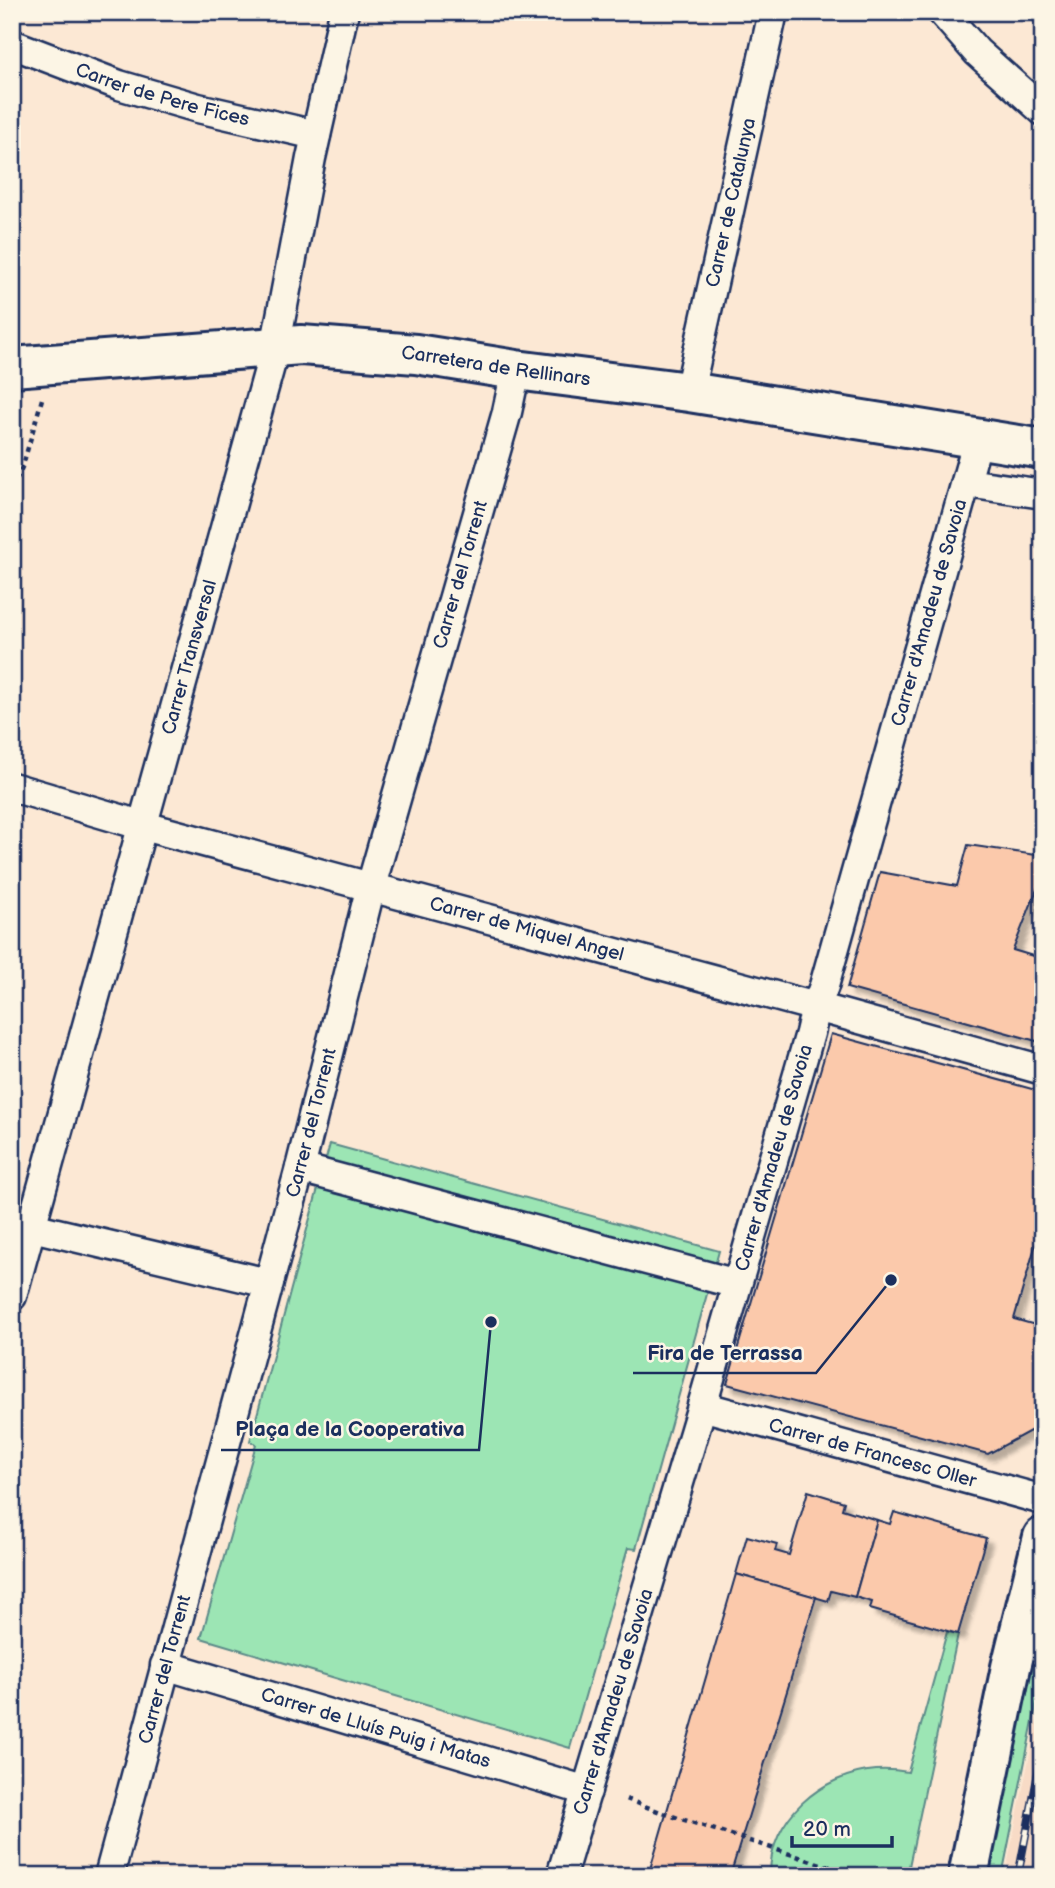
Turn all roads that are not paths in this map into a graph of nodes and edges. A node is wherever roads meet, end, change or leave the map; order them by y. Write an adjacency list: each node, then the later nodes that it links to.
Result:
1 (344, 12): 6 (street, Carrer Transversal)
2 (774, 12): 10 (street, Carrer de Catalunya)
3 (942, 12): 5 (street)
4 (12, 44): 6 (street, Carrer de Pere Fices)
5 (1043, 111)
6 (316, 135): 7 (street, Carrer Transversal)
7 (275, 348): 8 (street, Carretera de Rellinars); 9 (street, Carretera de Rellinars); 17 (street, Carrer Transversal)
8 (12, 367)
9 (516, 370): 10 (street, Carretera de Rellinars); 18 (street, Carrer del Torrent)
10 (689, 392): 11 (street, Carretera de Rellinars)
11 (978, 439): 12 (street, Carretera de Rellinars); 13 (street, Carrer d'Amadeu de Savoia); 14 (street)
12 (1043, 449)
13 (967, 483): 14 (street); 19 (street, Carrer d'Amadeu de Savoia)
14 (1014, 489): 15 (street)
15 (1043, 494)
16 (12, 787): 17 (street, Carrer de Miquel Angel)
17 (144, 826): 18 (street, Carrer de Miquel Angel); 22 (street, Carrer Transversal)
18 (371, 886): 19 (street, Carrer de Miquel Angel); 21 (street, Carrer del Torrent)
19 (816, 1007): 20 (street, Carrer de Miquel Angel); 24 (street, Carrer d'Amadeu de Savoia)
20 (1043, 1070)
21 (300, 1168): 23 (street, Carrer del Torrent); 24 (street)
22 (22, 1224): 23 (street); 25 (street, Carrer Transversal)
23 (268, 1283): 29 (street, Carrer del Torrent)
24 (737, 1284): 26 (street, Carrer d'Amadeu de Savoia)
25 (12, 1296)
26 (702, 1406): 27 (street, Carrer de Francesc Oller); 30 (street, Carrer d'Amadeu de Savoia)
27 (1043, 1500)
28 (1043, 1538): 33 (street)
29 (165, 1665): 30 (street, Carrer de Lluís Puig i Matas); 31 (street, Carrer del Torrent)
30 (587, 1791): 32 (street, Carrer d'Amadeu de Savoia)
31 (109, 1876)
32 (561, 1876)
33 (968, 1876)

